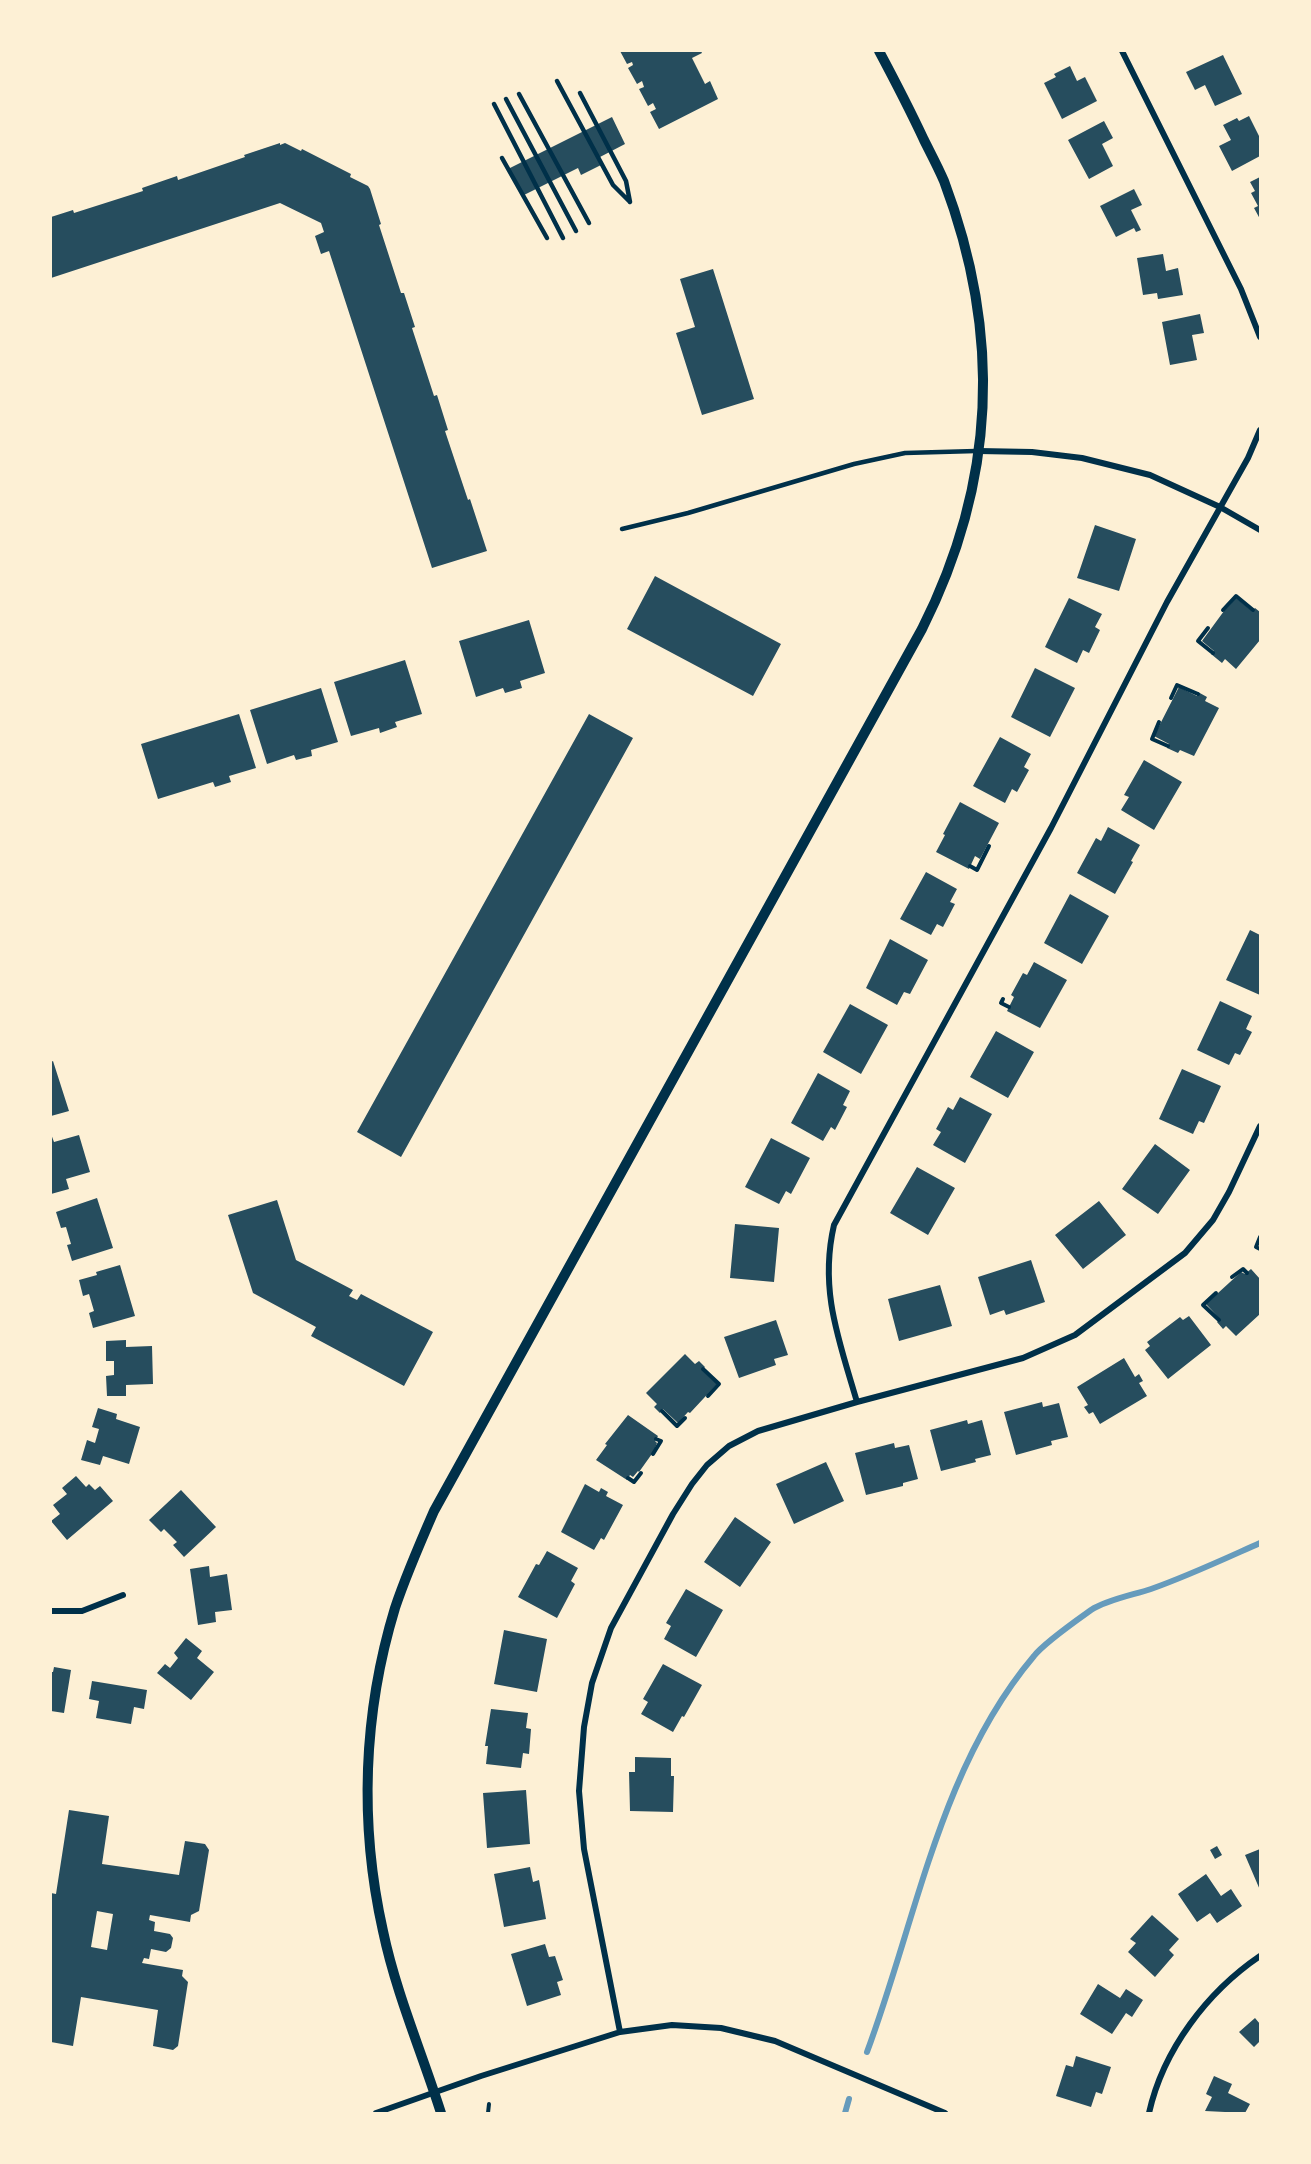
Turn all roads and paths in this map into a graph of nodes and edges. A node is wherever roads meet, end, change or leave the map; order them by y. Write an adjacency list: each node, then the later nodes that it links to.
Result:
1 (879, 51): 15 (street)
2 (1122, 51): 13 (street)
3 (557, 81): 4 (lane)
4 (580, 93)
5 (519, 94): 9 (lane)
6 (506, 99): 10 (lane)
7 (494, 104): 12 (lane)
8 (502, 158): 11 (lane)
9 (589, 224)
10 (576, 231)
11 (547, 238)
12 (563, 238)
13 (1260, 337)
14 (1260, 430): 16 (street)
15 (979, 451): 16 (street); 17 (lane); 51 (street)
16 (1220, 507): 18 (street); 40 (street)
17 (622, 529)
18 (1260, 530)
19 (1223, 610): 20 (path)
20 (1253, 610)
21 (1208, 628): 22 (path)
22 (1213, 652)
23 (1198, 694): 24 (path)
24 (1171, 698)
25 (1159, 722): 26 (path)
26 (1168, 746)
27 (989, 846): 28 (path)
28 (970, 866)
29 (1003, 999): 30 (path)
30 (1009, 1007)
31 (1260, 1126): 40 (street)
32 (1260, 1237): 33 (path)
33 (1260, 1249)
34 (1247, 1273): 35 (path)
35 (1232, 1277)
36 (1216, 1293): 37 (path)
37 (1219, 1320)
38 (703, 1369): 39 (path)
39 (708, 1396)
40 (857, 1402): 50 (street)
41 (662, 1411): 42 (path)
42 (685, 1418)
43 (656, 1439): 44 (path)
44 (653, 1454)
45 (640, 1473): 46 (path)
46 (628, 1478)
47 (123, 1595): 48 (street)
48 (51, 1611)
49 (1260, 1956): 57 (street)
50 (620, 2032): 51 (street); 56 (street)
51 (434, 2092): 53 (street); 54 (street)
52 (489, 2104): 55 (path)
53 (376, 2113)
54 (441, 2113)
55 (488, 2113)
56 (945, 2113)
57 (1149, 2113)

